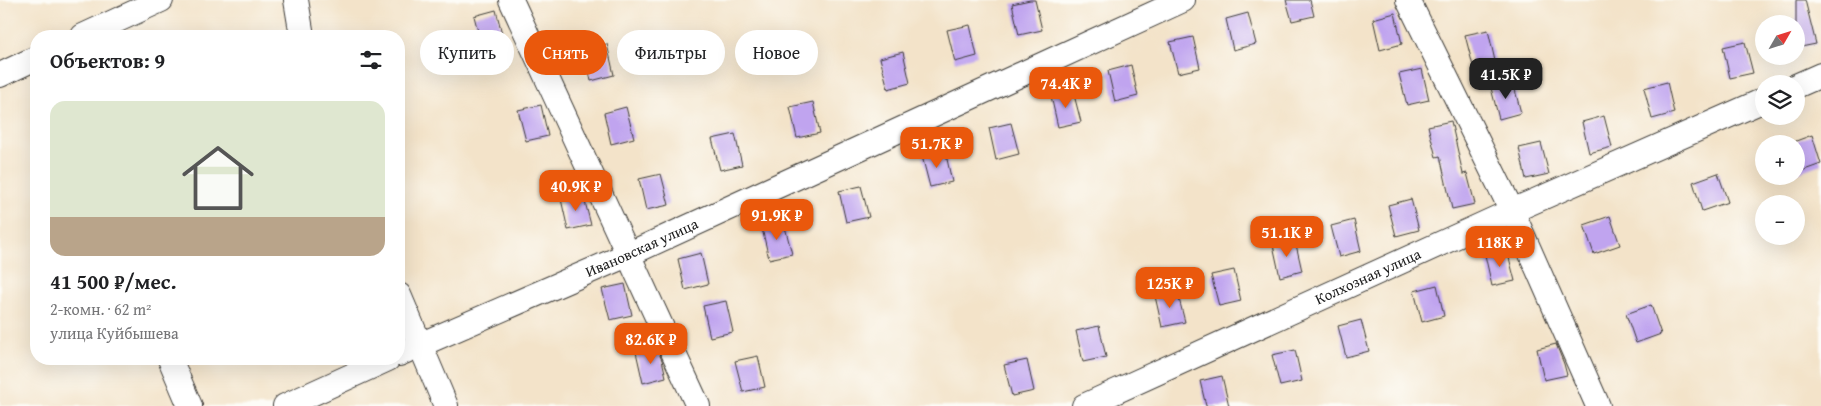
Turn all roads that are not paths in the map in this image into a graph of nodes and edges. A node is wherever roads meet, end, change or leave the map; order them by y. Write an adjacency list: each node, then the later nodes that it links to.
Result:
1 (161, 0): 6 (street)
2 (296, 0): 7 (street)
3 (511, 0): 14 (street)
4 (1183, 0): 14 (street, Ивановская улица)
5 (1408, 0): 13 (street)
6 (96, 30)
7 (301, 30)
8 (30, 61): 9 (street)
9 (0, 75)
10 (1821, 75): 11 (street)
11 (1805, 82)
12 (1755, 104): 13 (street, Колхозная улица)
13 (1512, 211): 23 (street, Колхозная улица); 24 (street)
14 (627, 255): 16 (street, Ивановская улица); 22 (street)
15 (405, 327): 16 (street)
16 (409, 349): 21 (street)
17 (173, 365): 19 (street)
18 (375, 365): 20 (street)
19 (190, 406)
20 (285, 406)
21 (446, 406)
22 (698, 406)
23 (1084, 406)
24 (1598, 406)

